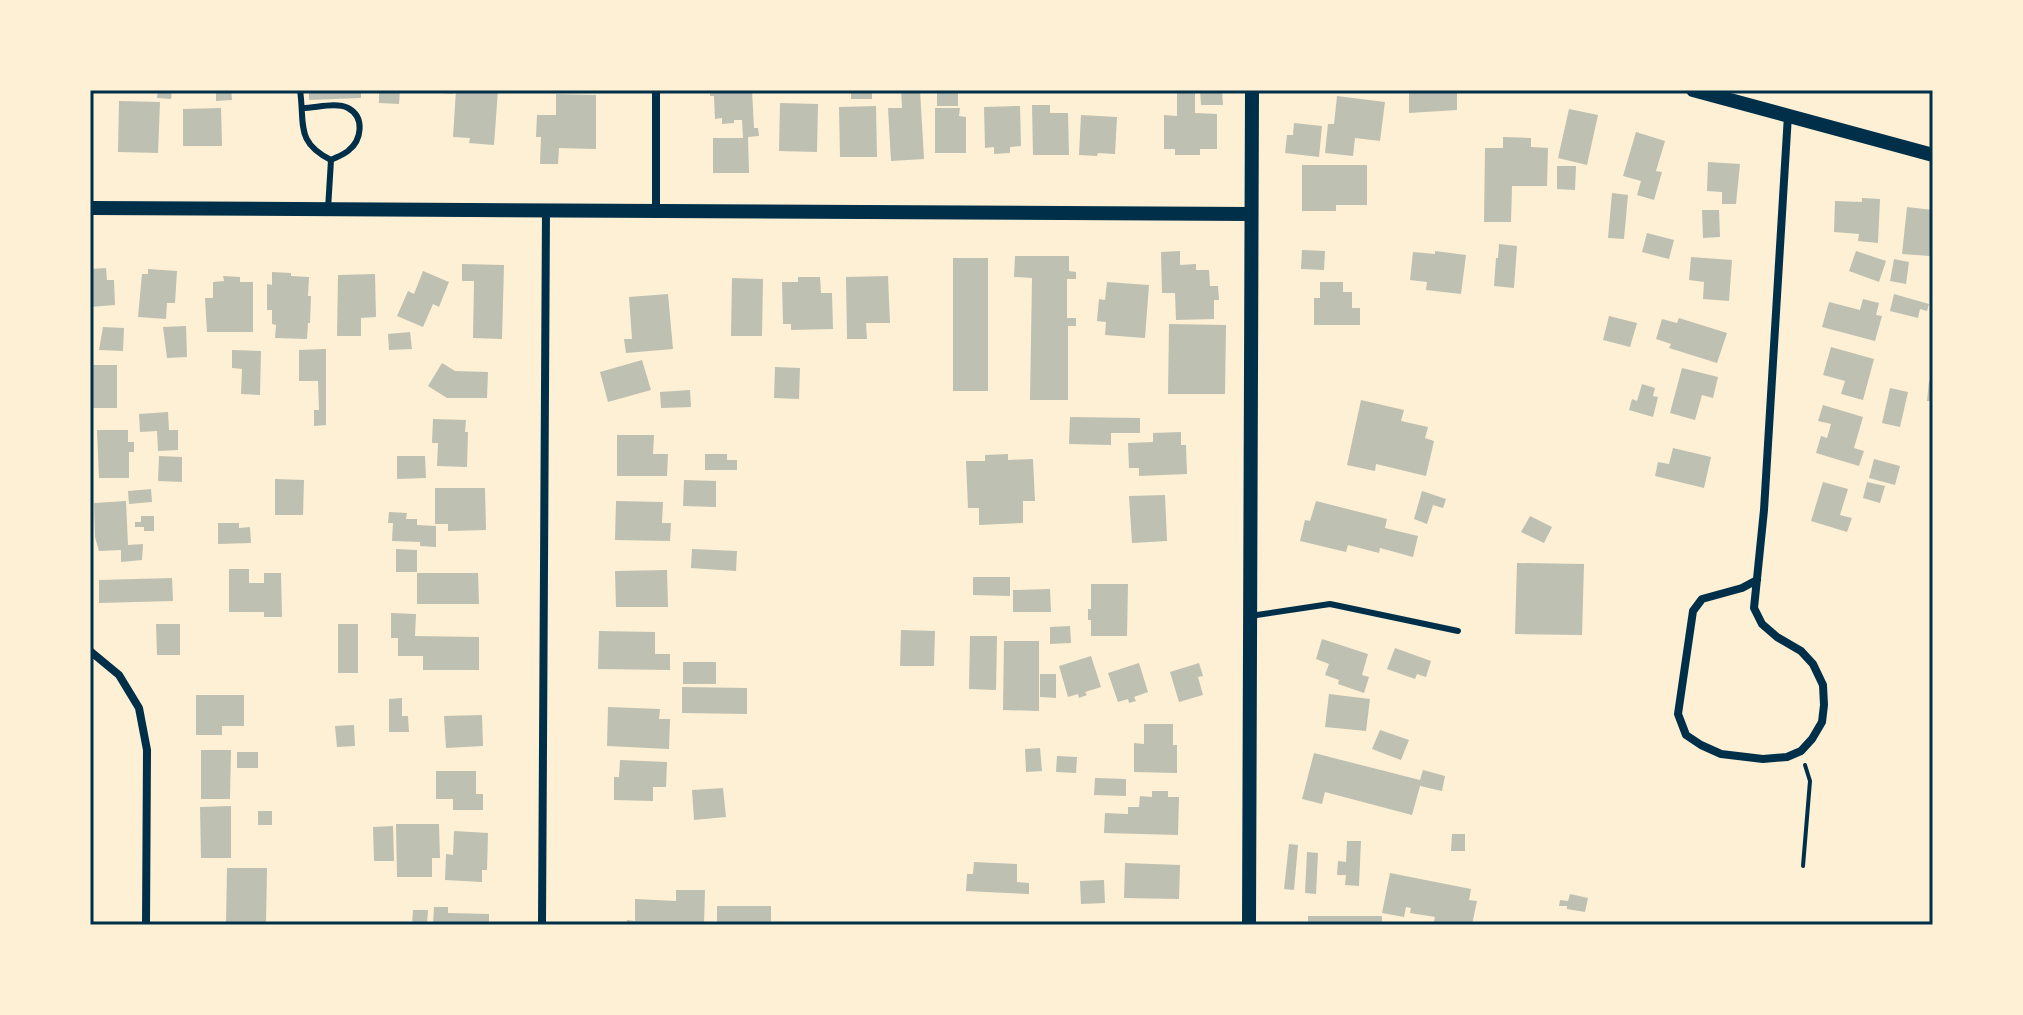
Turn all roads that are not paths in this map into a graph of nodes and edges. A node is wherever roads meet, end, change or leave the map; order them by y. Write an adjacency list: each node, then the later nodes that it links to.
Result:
1 (300, 90): 5 (lane)
2 (656, 90): 12 (street)
3 (1252, 90): 13 (street)
4 (1693, 90): 6 (street)
5 (303, 108): 8 (lane); 8 (lane)
6 (1788, 115): 7 (street); 14 (street)
7 (1933, 155)
8 (331, 160): 10 (lane)
9 (90, 208): 10 (street)
10 (328, 209): 11 (street)
11 (546, 209): 12 (street); 19 (street)
12 (656, 212): 13 (street)
13 (1251, 214): 15 (street)
14 (1757, 580): 14 (street)
15 (1249, 616): 16 (lane); 20 (street)
16 (1458, 631)
17 (90, 651): 18 (street)
18 (146, 925)
19 (542, 925)
20 (1249, 925)

